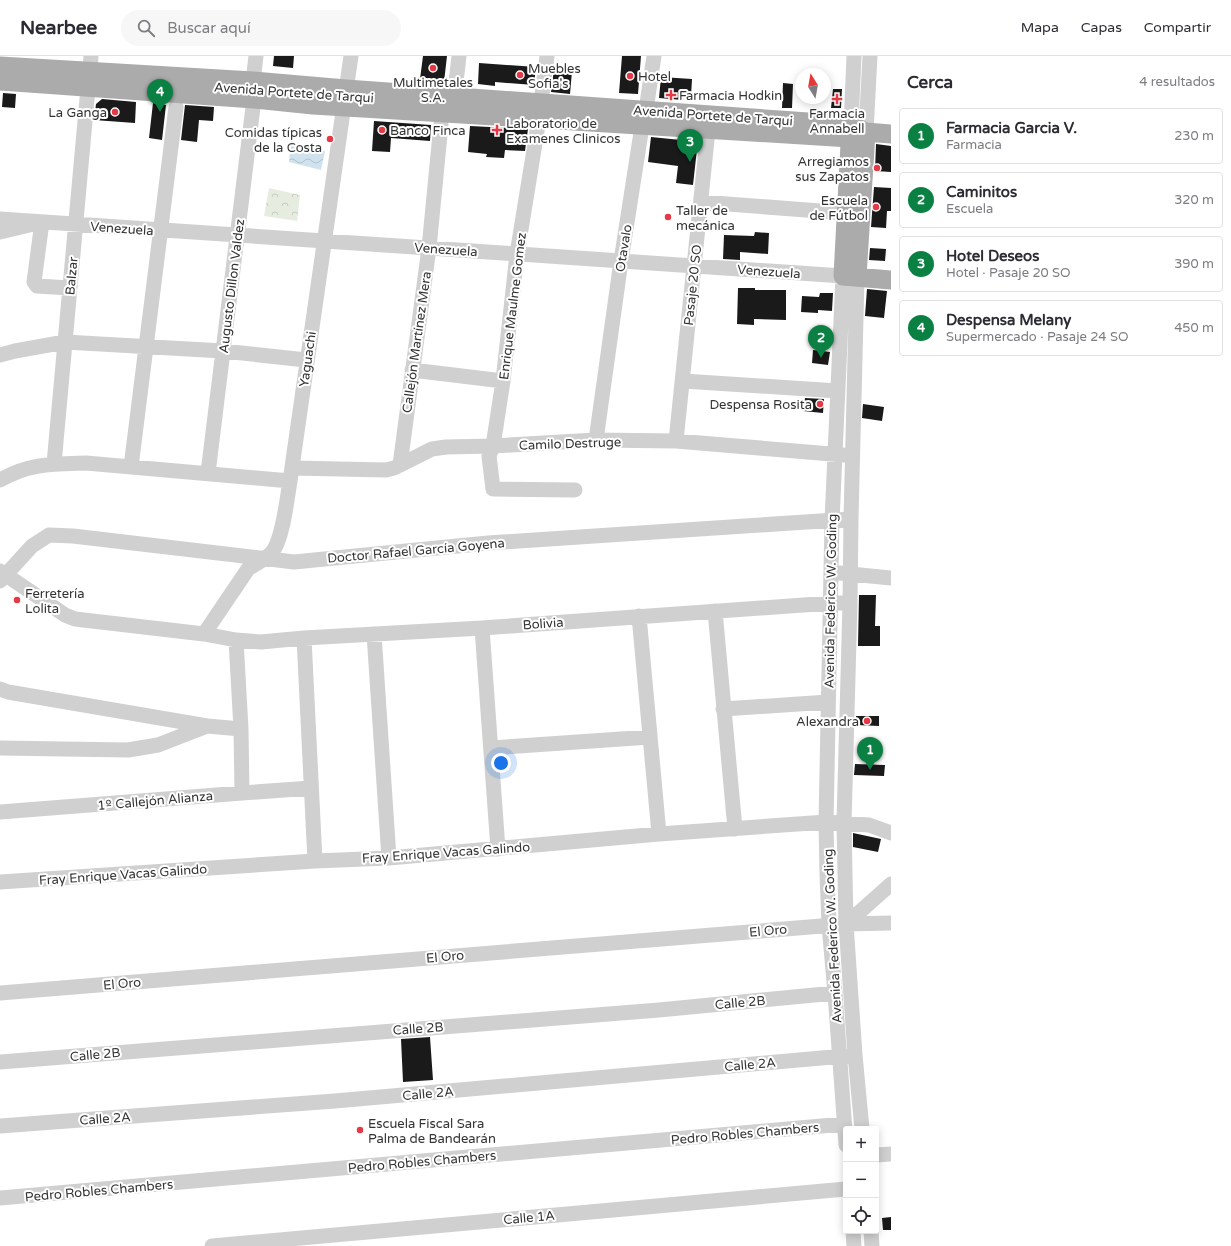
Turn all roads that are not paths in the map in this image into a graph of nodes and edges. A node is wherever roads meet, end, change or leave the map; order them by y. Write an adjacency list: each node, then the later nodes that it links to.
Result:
1 (256, 56): 14 (street, Augusto Dillon Valdez)
2 (351, 56): 15 (street, Yaguachi)
3 (459, 56): 13 (street)
4 (547, 56): 17 (street, Enrique Maulme Gomez)
5 (654, 56): 18 (street, Otavalo)
6 (854, 56): 21 (street, Avenida Federico W. Goding)
7 (870, 56): 21 (street, Avenida Federico W. Goding)
8 (0, 66): 10 (main road, Avenida Portete de Tarqui)
9 (0, 72): 15 (street, Avenida Portete de Tarqui)
10 (89, 72): 12 (main road, Avenida Portete de Tarqui); 14 (main road, Avenida Portete de Tarqui); 27 (street, Balzar)
11 (0, 78): 15 (street, Avenida Portete de Tarqui)
12 (0, 81)
13 (456, 82)
14 (253, 90): 15 (main road, Avenida Portete de Tarqui); 30 (street, Augusto Dillon Valdez)
15 (344, 98): 17 (main road, Avenida Portete de Tarqui); 18 (street, Avenida Portete de Tarqui); 31 (street, Yaguachi)
16 (176, 108): 28 (street)
17 (540, 111): 18 (main road, Avenida Portete de Tarqui); 33 (street, Enrique Maulme Gomez)
18 (644, 119): 20 (main road, Avenida Portete de Tarqui); 21 (main road, Avenida Portete de Tarqui); 34 (street, Otavalo)
19 (441, 124): 32 (street, Callejón Martínez Mera)
20 (708, 130): 21 (main road, Avenida Portete de Tarqui); 23 (street, Pasaje 20 SO)
21 (856, 131): 22 (main road, Avenida Portete de Tarqui); 24 (main road, Avenida Federico W. Goding); 36 (main road, Avenida Federico W. Goding)
22 (891, 134)
23 (701, 202): 24 (street); 35 (street, Pasaje 20 SO)
24 (846, 213): 36 (main road, Avenida Federico W. Goding)
25 (0, 220): 26 (street, Venezuela)
26 (42, 222): 27 (street, Venezuela); 29 (street); 38 (street)
27 (75, 225): 28 (street, Venezuela); 38 (street, Balzar)
28 (160, 230): 30 (street, Venezuela); 40 (street)
29 (0, 232)
30 (238, 235): 31 (street, Venezuela); 41 (street, Augusto Dillon Valdez)
31 (324, 241): 32 (street, Venezuela); 43 (street, Yaguachi)
32 (428, 248): 33 (street, Venezuela); 44 (street, Callejón Martínez Mera)
33 (518, 254): 34 (street, Venezuela); 45 (street, Enrique Maulme Gomez)
34 (621, 261): 35 (street, Venezuela); 48 (street, Otavalo)
35 (694, 266): 36 (street, Venezuela); 46 (street, Pasaje 20 SO)
36 (850, 276): 37 (main road, Venezuela); 47 (street, Avenida Federico W. Goding); 52 (street, Avenida Federico W. Goding)
37 (891, 280)
38 (70, 288): 39 (street, Balzar)
39 (65, 342): 40 (street); 42 (street); 53 (street, Balzar)
40 (146, 347): 41 (street); 55 (street)
41 (223, 351): 43 (street); 56 (street, Augusto Dillon Valdez)
42 (0, 355)
43 (306, 360): 57 (street, Yaguachi)
44 (412, 370): 45 (street); 54 (street, Callejón Martínez Mera)
45 (503, 381): 50 (street, Enrique Maulme Gomez)
46 (683, 381): 47 (street); 49 (street, Pasaje 20 SO)
47 (838, 391): 51 (street, Avenida Federico W. Goding)
48 (596, 440): 49 (street, Camilo Destruge); 50 (street, Camilo Destruge)
49 (676, 441): 51 (street, Camilo Destruge)
50 (493, 446): 54 (street, Camilo Destruge); 59 (street, Enrique Maulme Gomez)
51 (834, 454): 52 (street, Camilo Destruge); 61 (street, Avenida Federico W. Goding)
52 (852, 456): 60 (street, Avenida Federico W. Goding)
53 (54, 464): 55 (street, Camilo Destruge); 58 (street, Camilo Destruge)
54 (400, 465): 57 (street, Camilo Destruge)
55 (131, 466): 56 (street, Camilo Destruge)
56 (208, 473): 57 (street, Camilo Destruge)
57 (291, 474): 62 (street, Yaguachi)
58 (0, 480)
59 (575, 490)
60 (851, 519): 61 (street, Doctor Rafael García Goyena); 66 (street, Avenida Federico W. Goding)
61 (832, 521): 64 (street, Doctor Rafael García Goyena); 65 (street, Avenida Federico W. Goding)
62 (279, 541): 63 (street, Yaguachi); 64 (street)
63 (265, 558): 64 (street, Doctor Rafael García Goyena); 67 (street, Doctor Rafael García Goyena); 74 (street, Yaguachi)
64 (294, 562)
65 (832, 573): 66 (street); 69 (street, Avenida Federico W. Goding)
66 (850, 573): 68 (street); 70 (street, Avenida Federico W. Goding)
67 (2, 576): 74 (street, Bolivia)
68 (891, 578)
69 (831, 603): 70 (street, Bolivia); 71 (street, Bolivia); 79 (street, Avenida Federico W. Goding)
70 (850, 603): 90 (street, Avenida Federico W. Goding)
71 (715, 611): 72 (street, Bolivia); 80 (street)
72 (639, 616): 73 (street, Bolivia); 83 (street)
73 (482, 628): 75 (street, Bolivia); 85 (street)
74 (204, 634): 77 (street, Bolivia)
75 (374, 634): 76 (street, Bolivia); 95 (street)
76 (304, 638): 77 (street, Bolivia); 86 (street)
77 (236, 640): 82 (street)
78 (0, 688): 81 (street)
79 (828, 702): 80 (street); 89 (street, Avenida Federico W. Goding)
80 (723, 709): 91 (street)
81 (206, 726): 82 (street); 84 (street)
82 (241, 729): 87 (street)
83 (650, 737): 85 (street); 93 (street)
84 (0, 748)
85 (491, 748): 94 (street)
86 (311, 788): 87 (street, 1º Callejón Alianza); 96 (street)
87 (242, 793): 88 (street, 1º Callejón Alianza)
88 (0, 812)
89 (826, 822): 90 (street, Fray Enrique Vacas Galindo); 91 (street, Fray Enrique Vacas Galindo); 101 (street, Avenida Federico W. Goding)
90 (844, 823): 92 (street, Fray Enrique Vacas Galindo); 100 (street, Avenida Federico W. Goding)
91 (735, 829): 93 (street, Fray Enrique Vacas Galindo)
92 (891, 833)
93 (659, 834): 94 (street, Fray Enrique Vacas Galindo)
94 (498, 849): 95 (street, Fray Enrique Vacas Galindo)
95 (388, 858): 96 (street, Fray Enrique Vacas Galindo)
96 (314, 861): 97 (street, Fray Enrique Vacas Galindo)
97 (0, 882)
98 (891, 884): 100 (street)
99 (891, 922): 100 (street, El Oro)
100 (846, 924): 101 (street, El Oro); 104 (street, Avenida Federico W. Goding)
101 (829, 925): 102 (street, El Oro); 103 (street, Avenida Federico W. Goding)
102 (0, 993)
103 (835, 993): 105 (street, Avenida Federico W. Goding); 106 (street, Calle 2B)
104 (855, 1054): 105 (street, Calle 2A); 109 (street)
105 (839, 1056): 107 (street, Avenida Federico W. Goding); 108 (street, Calle 2A)
106 (0, 1062)
107 (844, 1124): 113 (street, Pedro Robles Chambers)
108 (0, 1126)
109 (862, 1126)
110 (891, 1154): 111 (street)
111 (879, 1156)
112 (843, 1189): 116 (street, Calle 1A)
113 (0, 1198)
114 (853, 1234): 117 (street)
115 (871, 1234): 118 (street)
116 (212, 1246)
117 (854, 1246)
118 (872, 1246)

